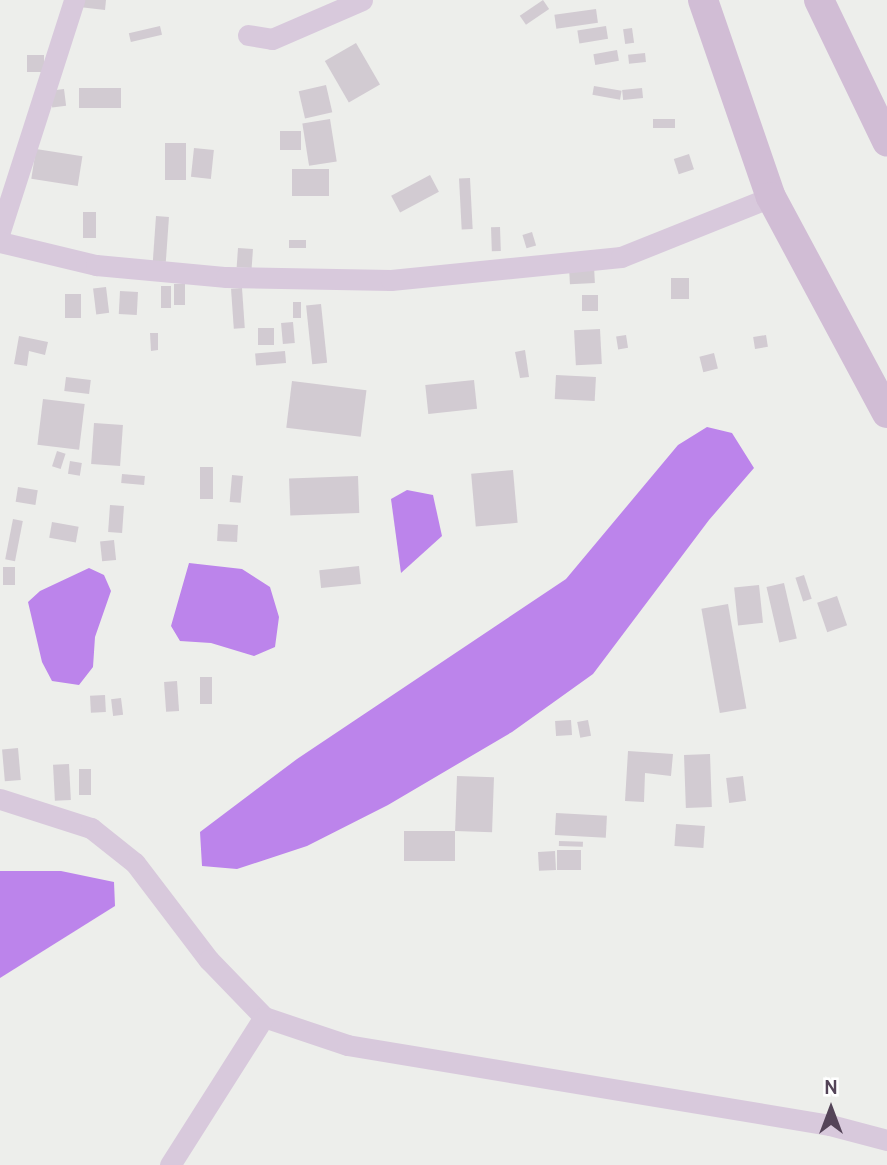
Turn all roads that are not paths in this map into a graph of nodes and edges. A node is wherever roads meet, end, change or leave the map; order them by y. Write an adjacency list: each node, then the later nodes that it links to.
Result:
1 (75, 0): 8 (street)
2 (362, 0): 5 (street)
3 (703, 0): 7 (street)
4 (819, 0): 6 (street)
5 (247, 35)
6 (887, 141)
7 (771, 197): 9 (street); 10 (street)
8 (0, 231)
9 (0, 242)
10 (887, 414)
11 (0, 799): 12 (street)
12 (264, 1017): 13 (street); 14 (street)
13 (887, 1140)
14 (170, 1165)

